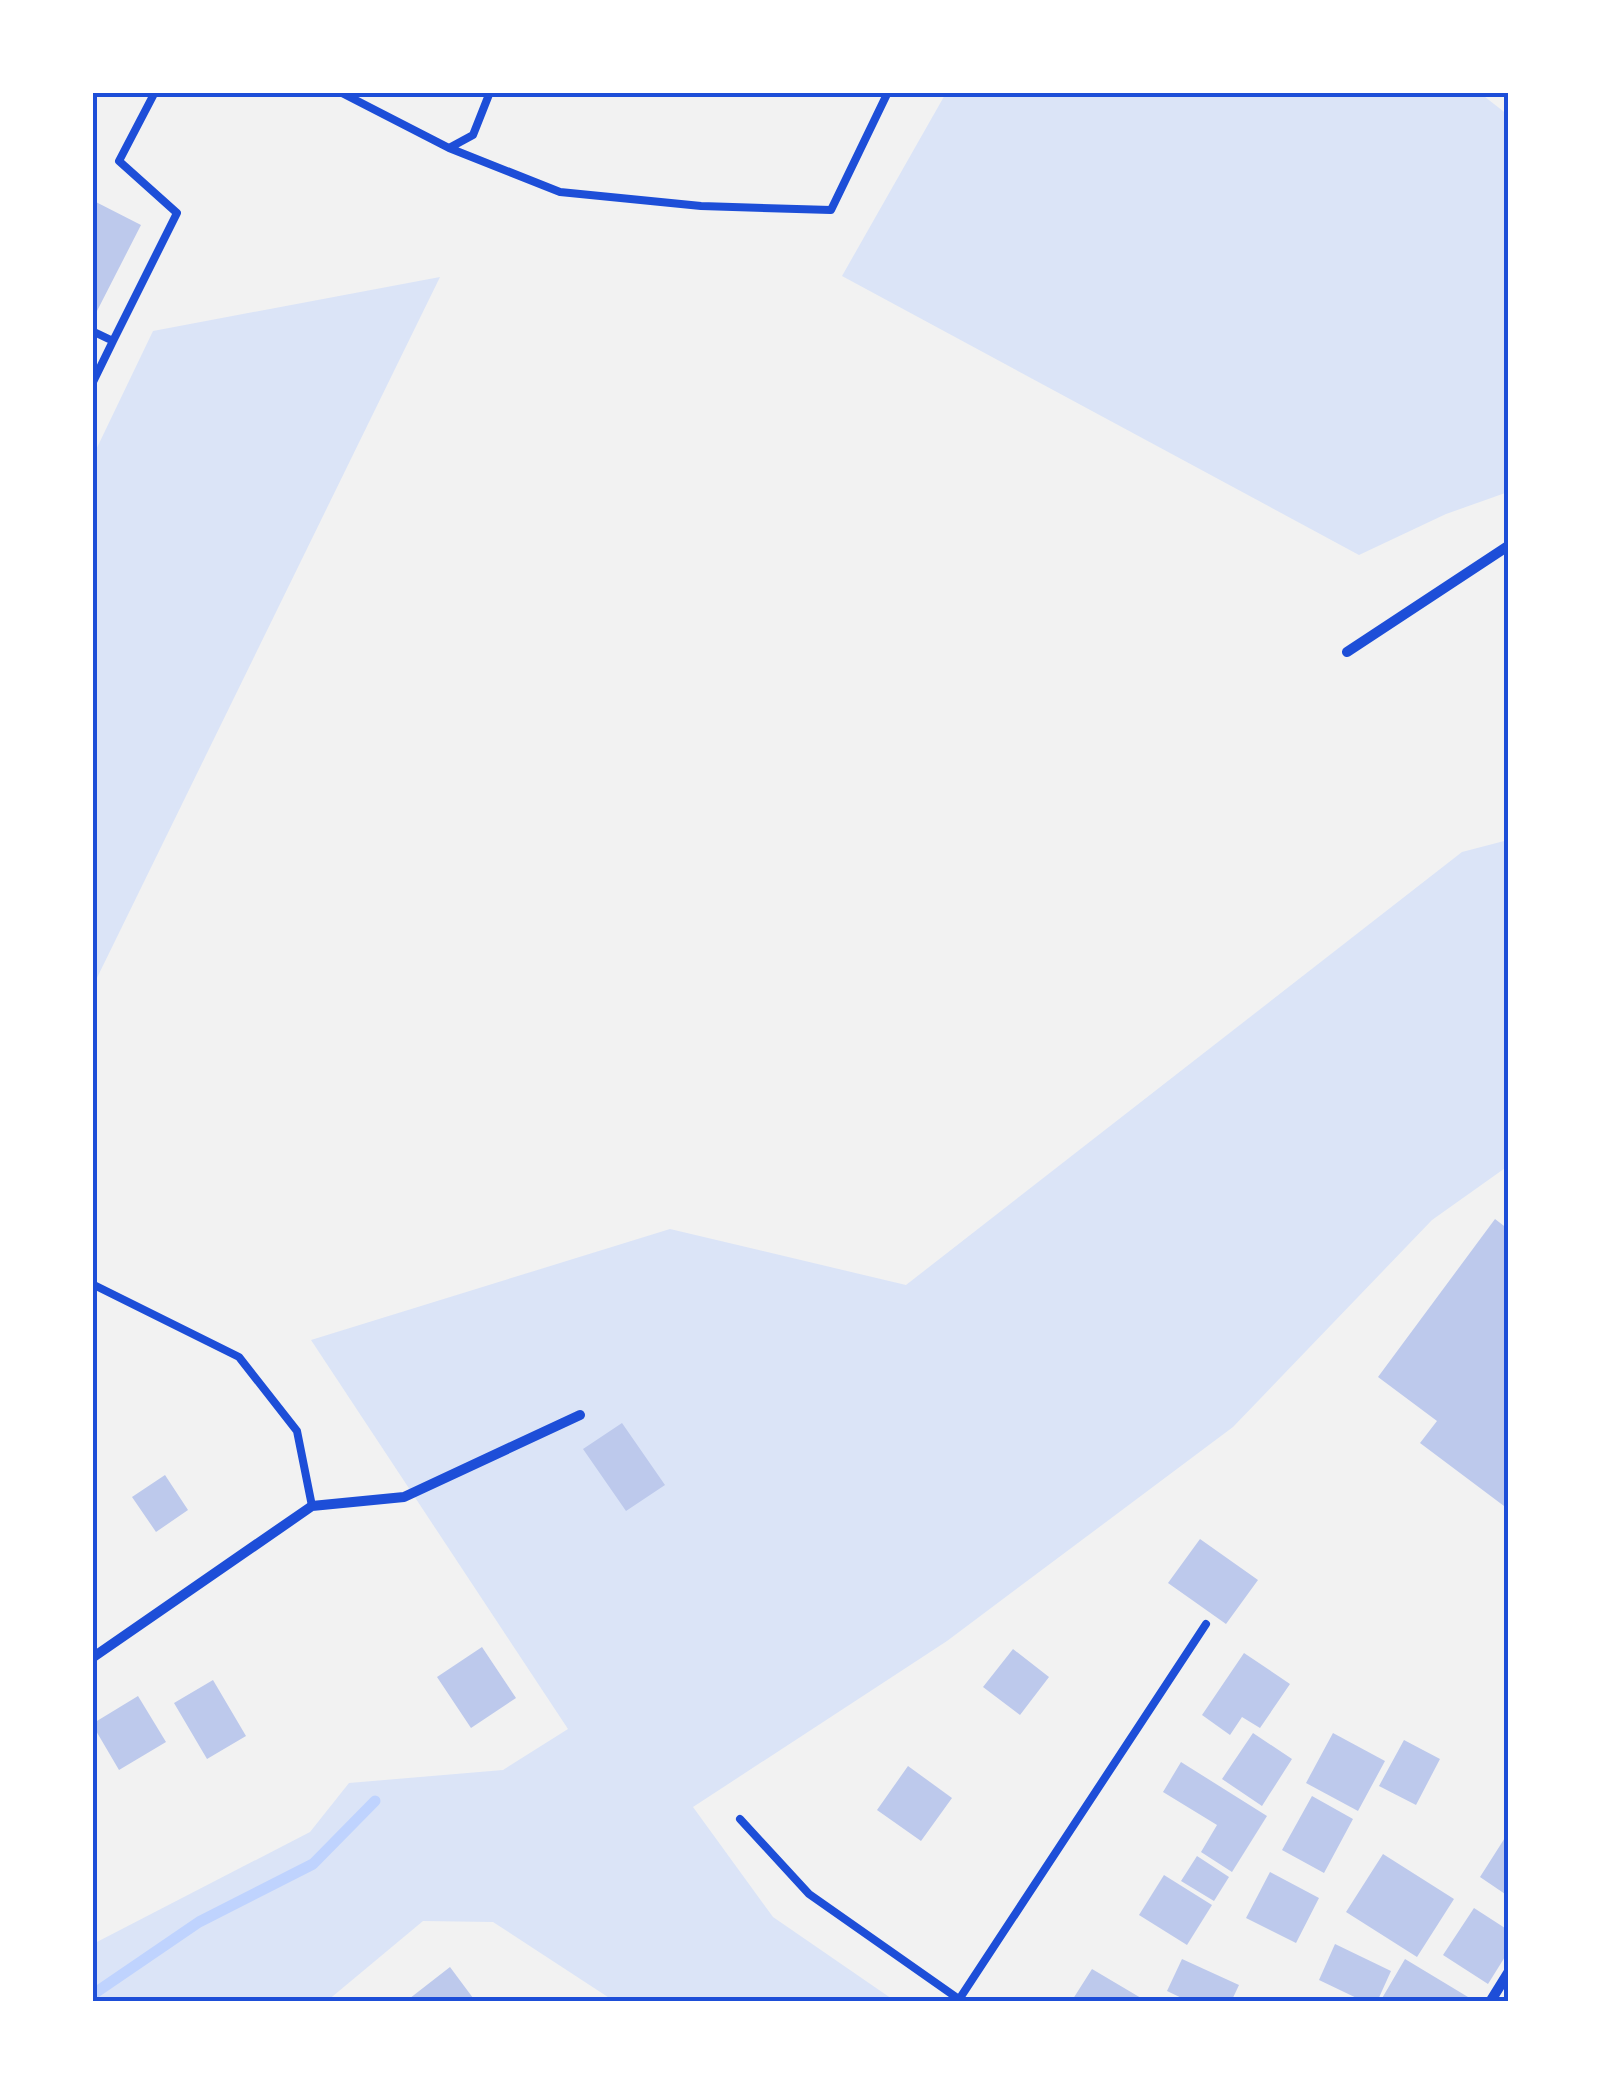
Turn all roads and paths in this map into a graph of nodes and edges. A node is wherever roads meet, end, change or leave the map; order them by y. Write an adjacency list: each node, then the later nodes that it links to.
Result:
1 (155, 92): 7 (lane)
2 (340, 92): 5 (lane)
3 (490, 92): 5 (lane)
4 (888, 92): 5 (lane)
5 (449, 148)
6 (92, 331): 7 (lane)
7 (114, 341): 8 (lane)
8 (92, 384)
9 (1508, 546): 10 (street)
10 (1348, 652)
11 (92, 1284): 13 (lane)
12 (580, 1415): 13 (street)
13 (312, 1506): 15 (street)
14 (1206, 1624): 18 (lane)
15 (92, 1658)
16 (740, 1819): 18 (lane)
17 (1508, 1973): 19 (street)
18 (962, 2000)
19 (1490, 2002)

